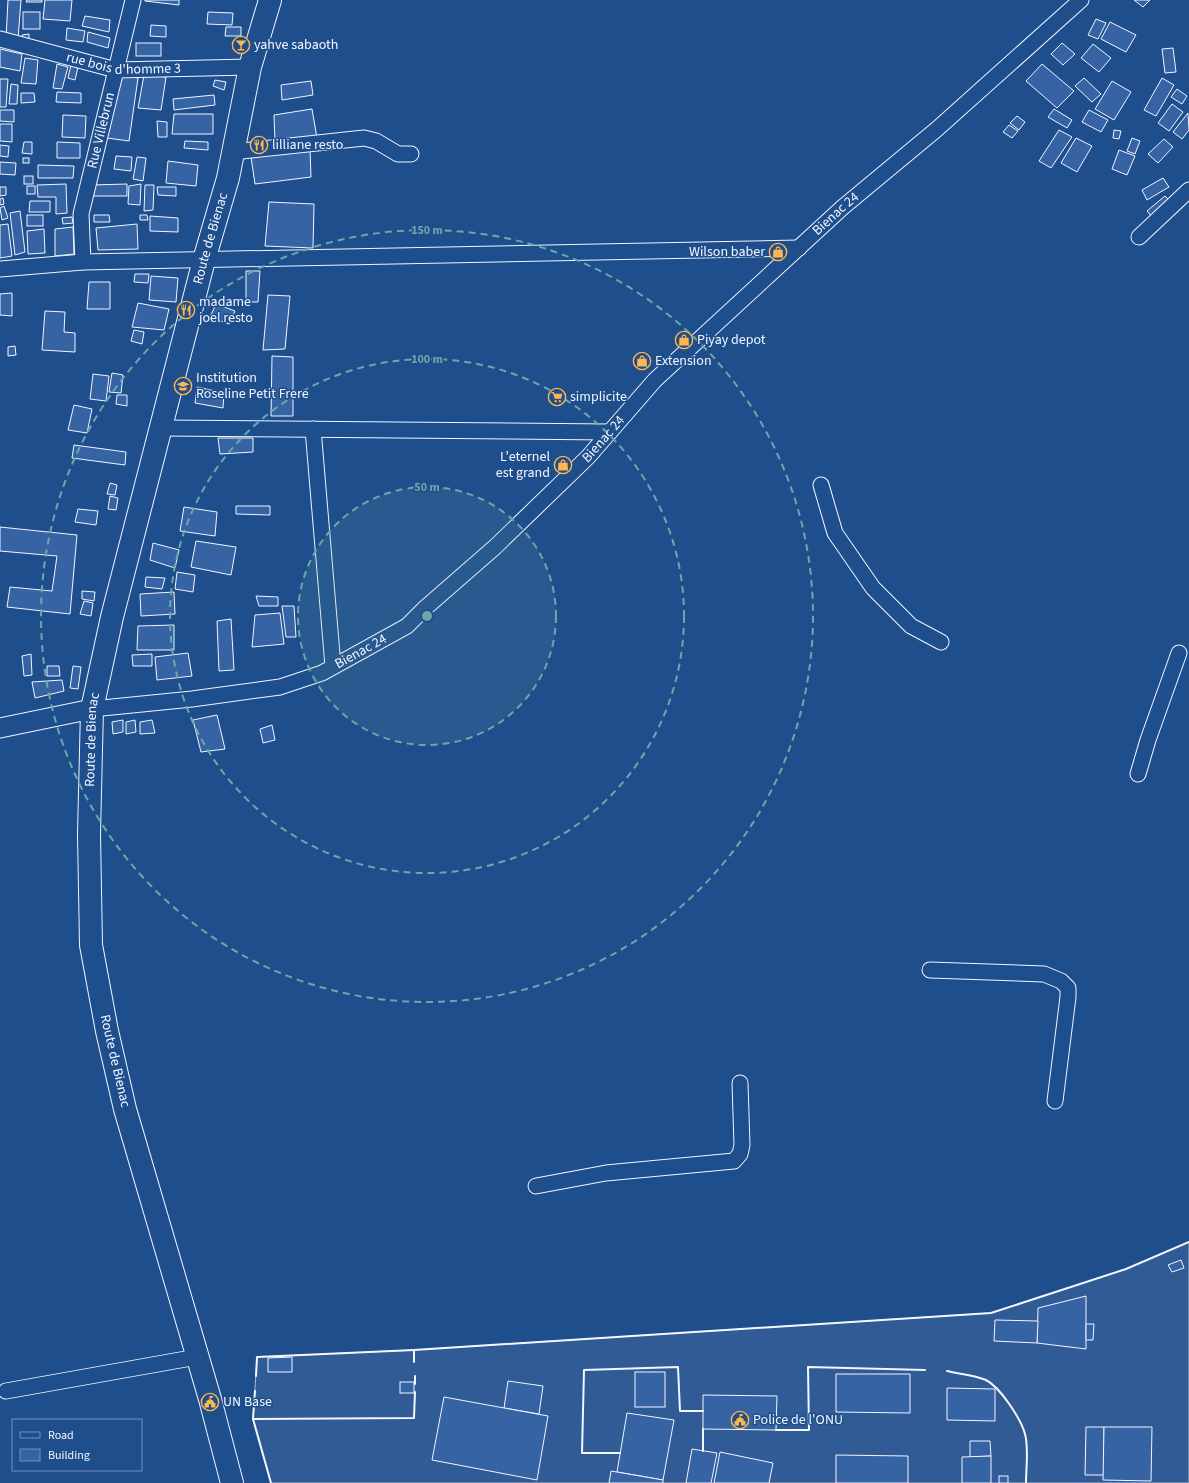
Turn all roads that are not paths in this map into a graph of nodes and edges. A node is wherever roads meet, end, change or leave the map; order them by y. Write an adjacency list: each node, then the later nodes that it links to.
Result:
1 (133, 0): 6 (street, Rue Villebrun)
2 (270, 0): 5 (main road, Route de Bienac)
3 (1075, 2): 11 (street, Bienac 24)
4 (0, 39): 6 (street, rue bois d'homme 3)
5 (250, 67): 6 (street, rue bois d'homme 3); 7 (main road, Route de Bienac)
6 (116, 70): 13 (street, Rue Villebrun)
7 (233, 152): 8 (street); 12 (main road, Route de Bienac)
8 (411, 154)
9 (1189, 190): 10 (street)
10 (1139, 237)
11 (798, 248): 12 (street); 17 (street, Bienac 24)
12 (204, 260): 13 (street); 15 (main road, Route de Bienac)
13 (83, 262): 14 (street)
14 (0, 269)
15 (161, 428): 16 (street); 22 (main road, Route de Bienac)
16 (312, 429): 17 (street); 21 (street)
17 (610, 432): 21 (street, Bienac 24)
18 (821, 484): 19 (street)
19 (941, 642)
20 (1179, 653): 24 (street)
21 (333, 666): 22 (street, Bienac 24)
22 (92, 709): 23 (street); 29 (main road, Route de Bienac)
23 (0, 728)
24 (1138, 774)
25 (930, 970): 27 (street)
26 (740, 1083): 28 (street)
27 (1055, 1101)
28 (536, 1186)
29 (197, 1357): 30 (street); 31 (main road, Route de Bienac)
30 (6, 1391)
31 (232, 1483)

